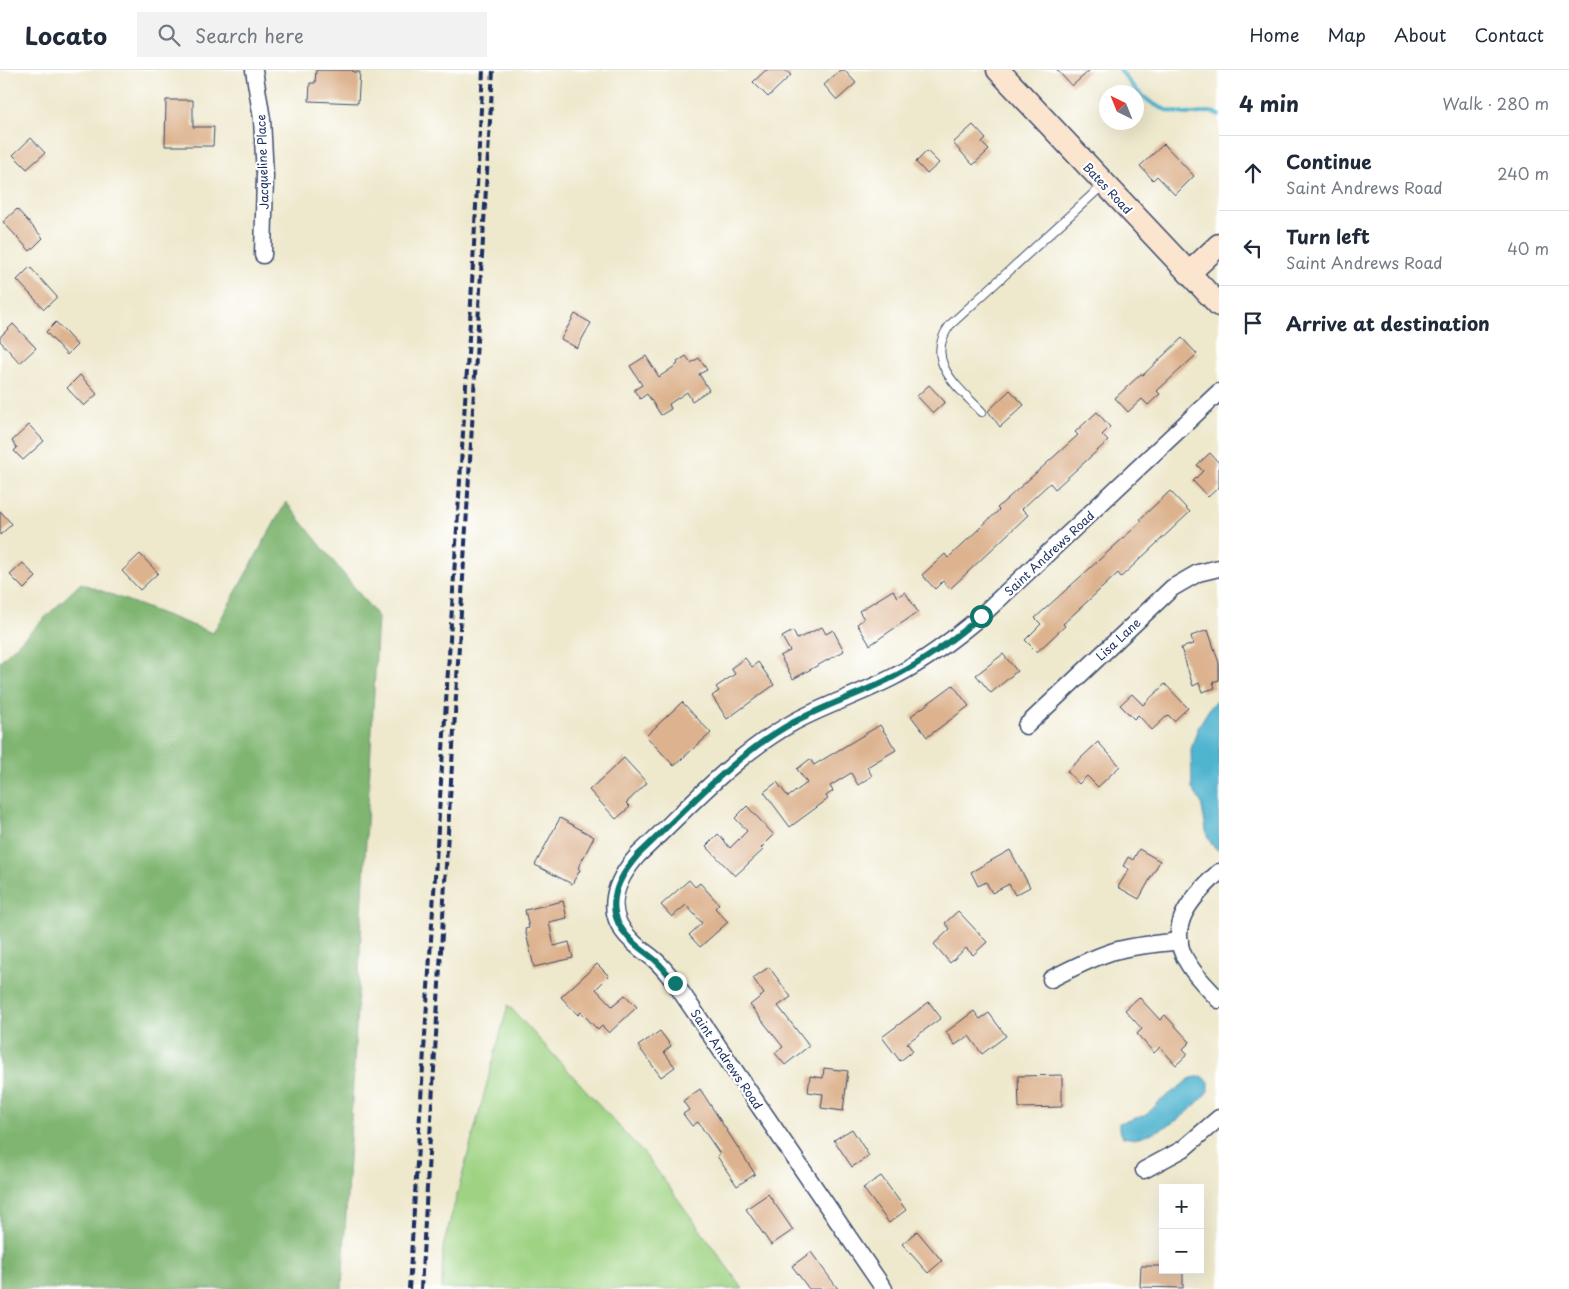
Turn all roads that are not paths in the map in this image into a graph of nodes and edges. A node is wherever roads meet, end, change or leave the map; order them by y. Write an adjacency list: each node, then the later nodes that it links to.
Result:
1 (254, 70): 5 (street, Jacqueline Place)
2 (998, 70): 3 (street, Bates Road)
3 (1104, 183): 6 (street, Bates Road); 9 (lane)
4 (1219, 245): 6 (street)
5 (263, 255)
6 (1188, 273): 7 (street, Bates Road)
7 (1219, 305)
8 (1219, 392): 18 (street, Saint Andrews Road)
9 (982, 412)
10 (1219, 568): 11 (street, Lisa Lane)
11 (1026, 726)
12 (1219, 872): 13 (street)
13 (1180, 941): 14 (street); 15 (street)
14 (1051, 979)
15 (1219, 1000)
16 (1219, 1118): 17 (street)
17 (1144, 1170)
18 (884, 1289)

